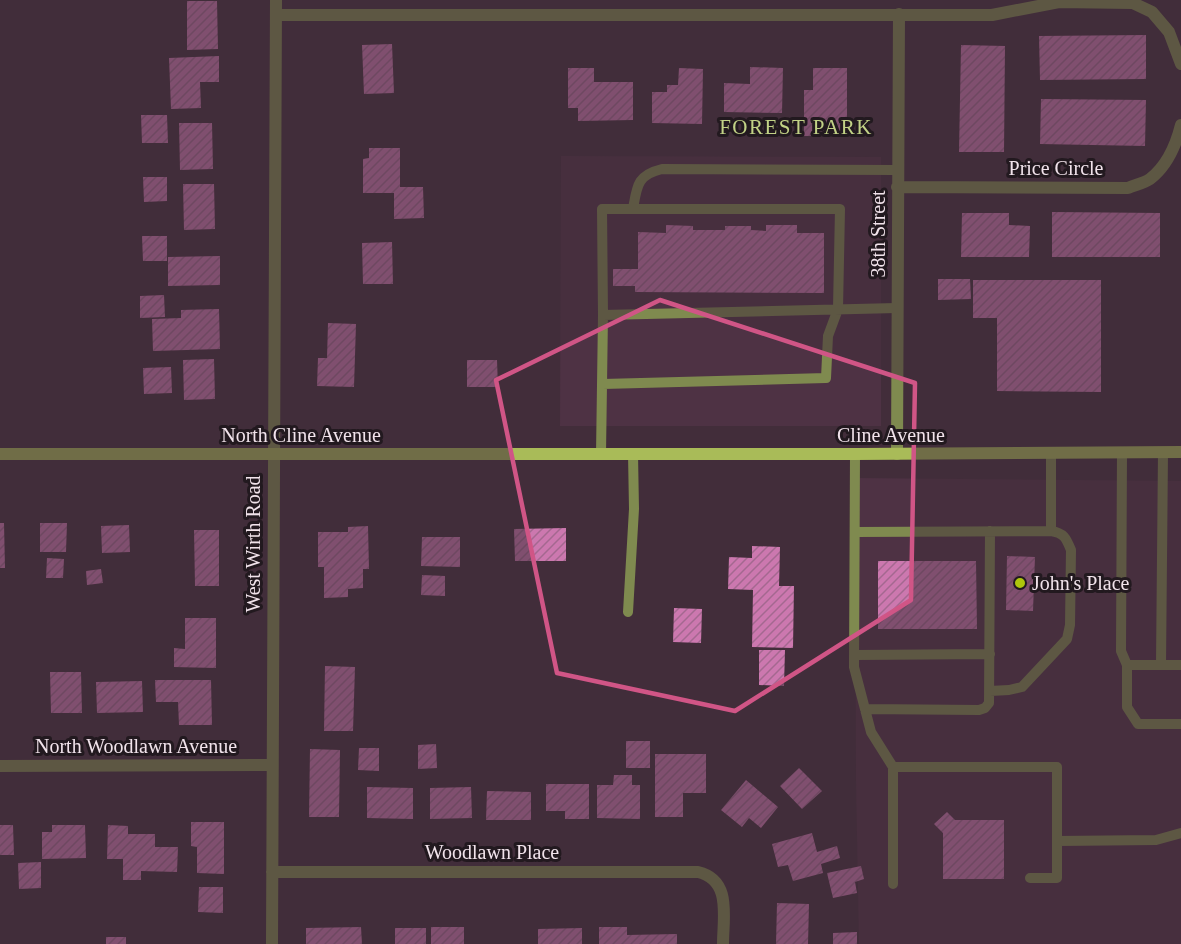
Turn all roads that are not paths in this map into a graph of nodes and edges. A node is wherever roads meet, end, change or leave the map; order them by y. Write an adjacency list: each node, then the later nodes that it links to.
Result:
1 (276, 0): 4 (street, West Wirth Road)
2 (1152, 6): 3 (street); 5 (street)
3 (899, 14): 4 (street); 7 (street, 38th Street)
4 (276, 15): 23 (street, West Wirth Road)
5 (1181, 64)
6 (1181, 125): 8 (street, Price Circle)
7 (897, 170): 8 (street, 38th Street); 9 (lane)
8 (897, 187): 10 (street, 38th Street)
9 (633, 208): 11 (lane); 12 (lane)
10 (897, 308): 11 (lane); 22 (street, 38th Street)
11 (838, 309): 12 (lane); 13 (lane)
12 (603, 315): 13 (lane)
13 (603, 384): 19 (lane)
14 (1163, 452): 15 (street, Cline Avenue); 17 (street, Cline Avenue); 31 (lane)
15 (1181, 452)
16 (1051, 453): 17 (street, Cline Avenue); 22 (street, Cline Avenue); 25 (lane)
17 (1122, 453): 30 (lane)
18 (0, 454): 23 (street, North Cline Avenue)
19 (601, 454): 20 (street, Cline Avenue); 23 (street, North Cline Avenue)
20 (633, 454): 21 (street, Cline Avenue); 27 (lane)
21 (855, 454): 22 (street, Cline Avenue); 26 (lane)
22 (897, 454)
23 (273, 455): 36 (street, West Wirth Road)
24 (990, 531): 25 (lane); 26 (lane); 28 (lane)
25 (1051, 531): 33 (lane)
26 (855, 532): 29 (lane)
27 (628, 612)
28 (990, 654): 29 (lane); 33 (lane)
29 (855, 655): 34 (lane)
30 (1127, 665): 31 (lane); 35 (lane)
31 (1161, 665): 32 (lane)
32 (1181, 665)
33 (990, 691): 34 (lane)
34 (865, 709): 38 (lane)
35 (1181, 724)
36 (272, 765): 37 (street, North Woodlawn Avenue); 41 (street, West Wirth Road)
37 (0, 766)
38 (893, 767): 40 (lane); 43 (lane)
39 (1181, 833): 40 (lane)
40 (1057, 841): 42 (lane)
41 (272, 872): 44 (street, West Wirth Road); 45 (street, Woodlawn Place)
42 (1030, 878)
43 (893, 884)
44 (272, 944)
45 (723, 944)

